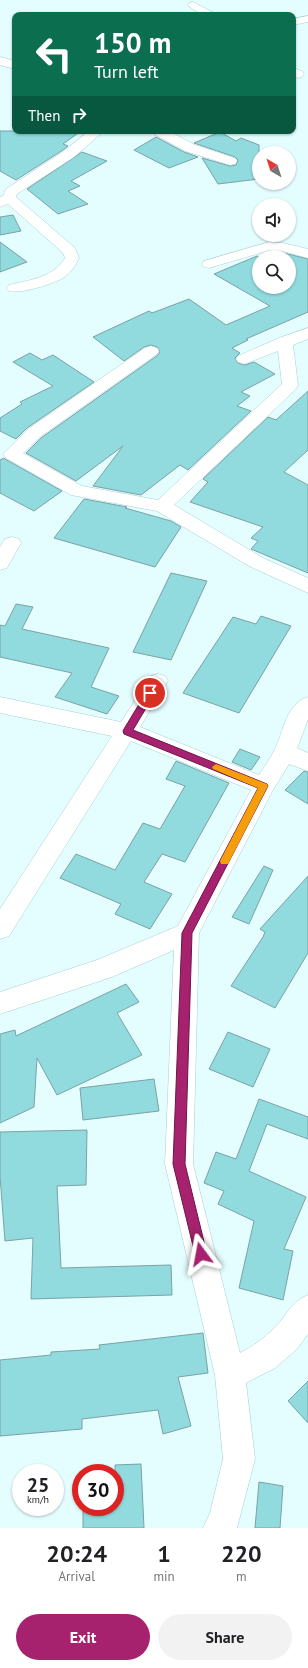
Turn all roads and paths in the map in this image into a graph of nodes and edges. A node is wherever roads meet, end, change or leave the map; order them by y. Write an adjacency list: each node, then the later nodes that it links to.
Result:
1 (193, 5): 2 (street)
2 (205, 12)
3 (308, 19): 4 (street)
4 (296, 21)
5 (0, 61): 6 (street)
6 (12, 65)
7 (94, 134): 10 (street)
8 (164, 134): 9 (street)
9 (230, 161)
10 (5, 195): 13 (street)
11 (308, 254): 12 (street)
12 (209, 264)
13 (14, 288)
14 (308, 333): 15 (street)
15 (285, 341): 17 (street); 19 (street)
16 (151, 351): 18 (street)
17 (244, 359)
18 (6, 454): 19 (street)
19 (162, 506): 22 (street)
20 (12, 543): 21 (street)
21 (0, 564)
22 (308, 586)
23 (158, 680): 26 (street)
24 (0, 705): 26 (street)
25 (308, 705): 27 (street)
26 (127, 731): 28 (street); 29 (street)
27 (296, 758): 28 (street)
28 (264, 786): 30 (street)
29 (0, 929)
30 (187, 933): 31 (street); 33 (street)
31 (0, 1003)
32 (308, 1310): 33 (street)
33 (230, 1375): 34 (street)
34 (220, 1528)

